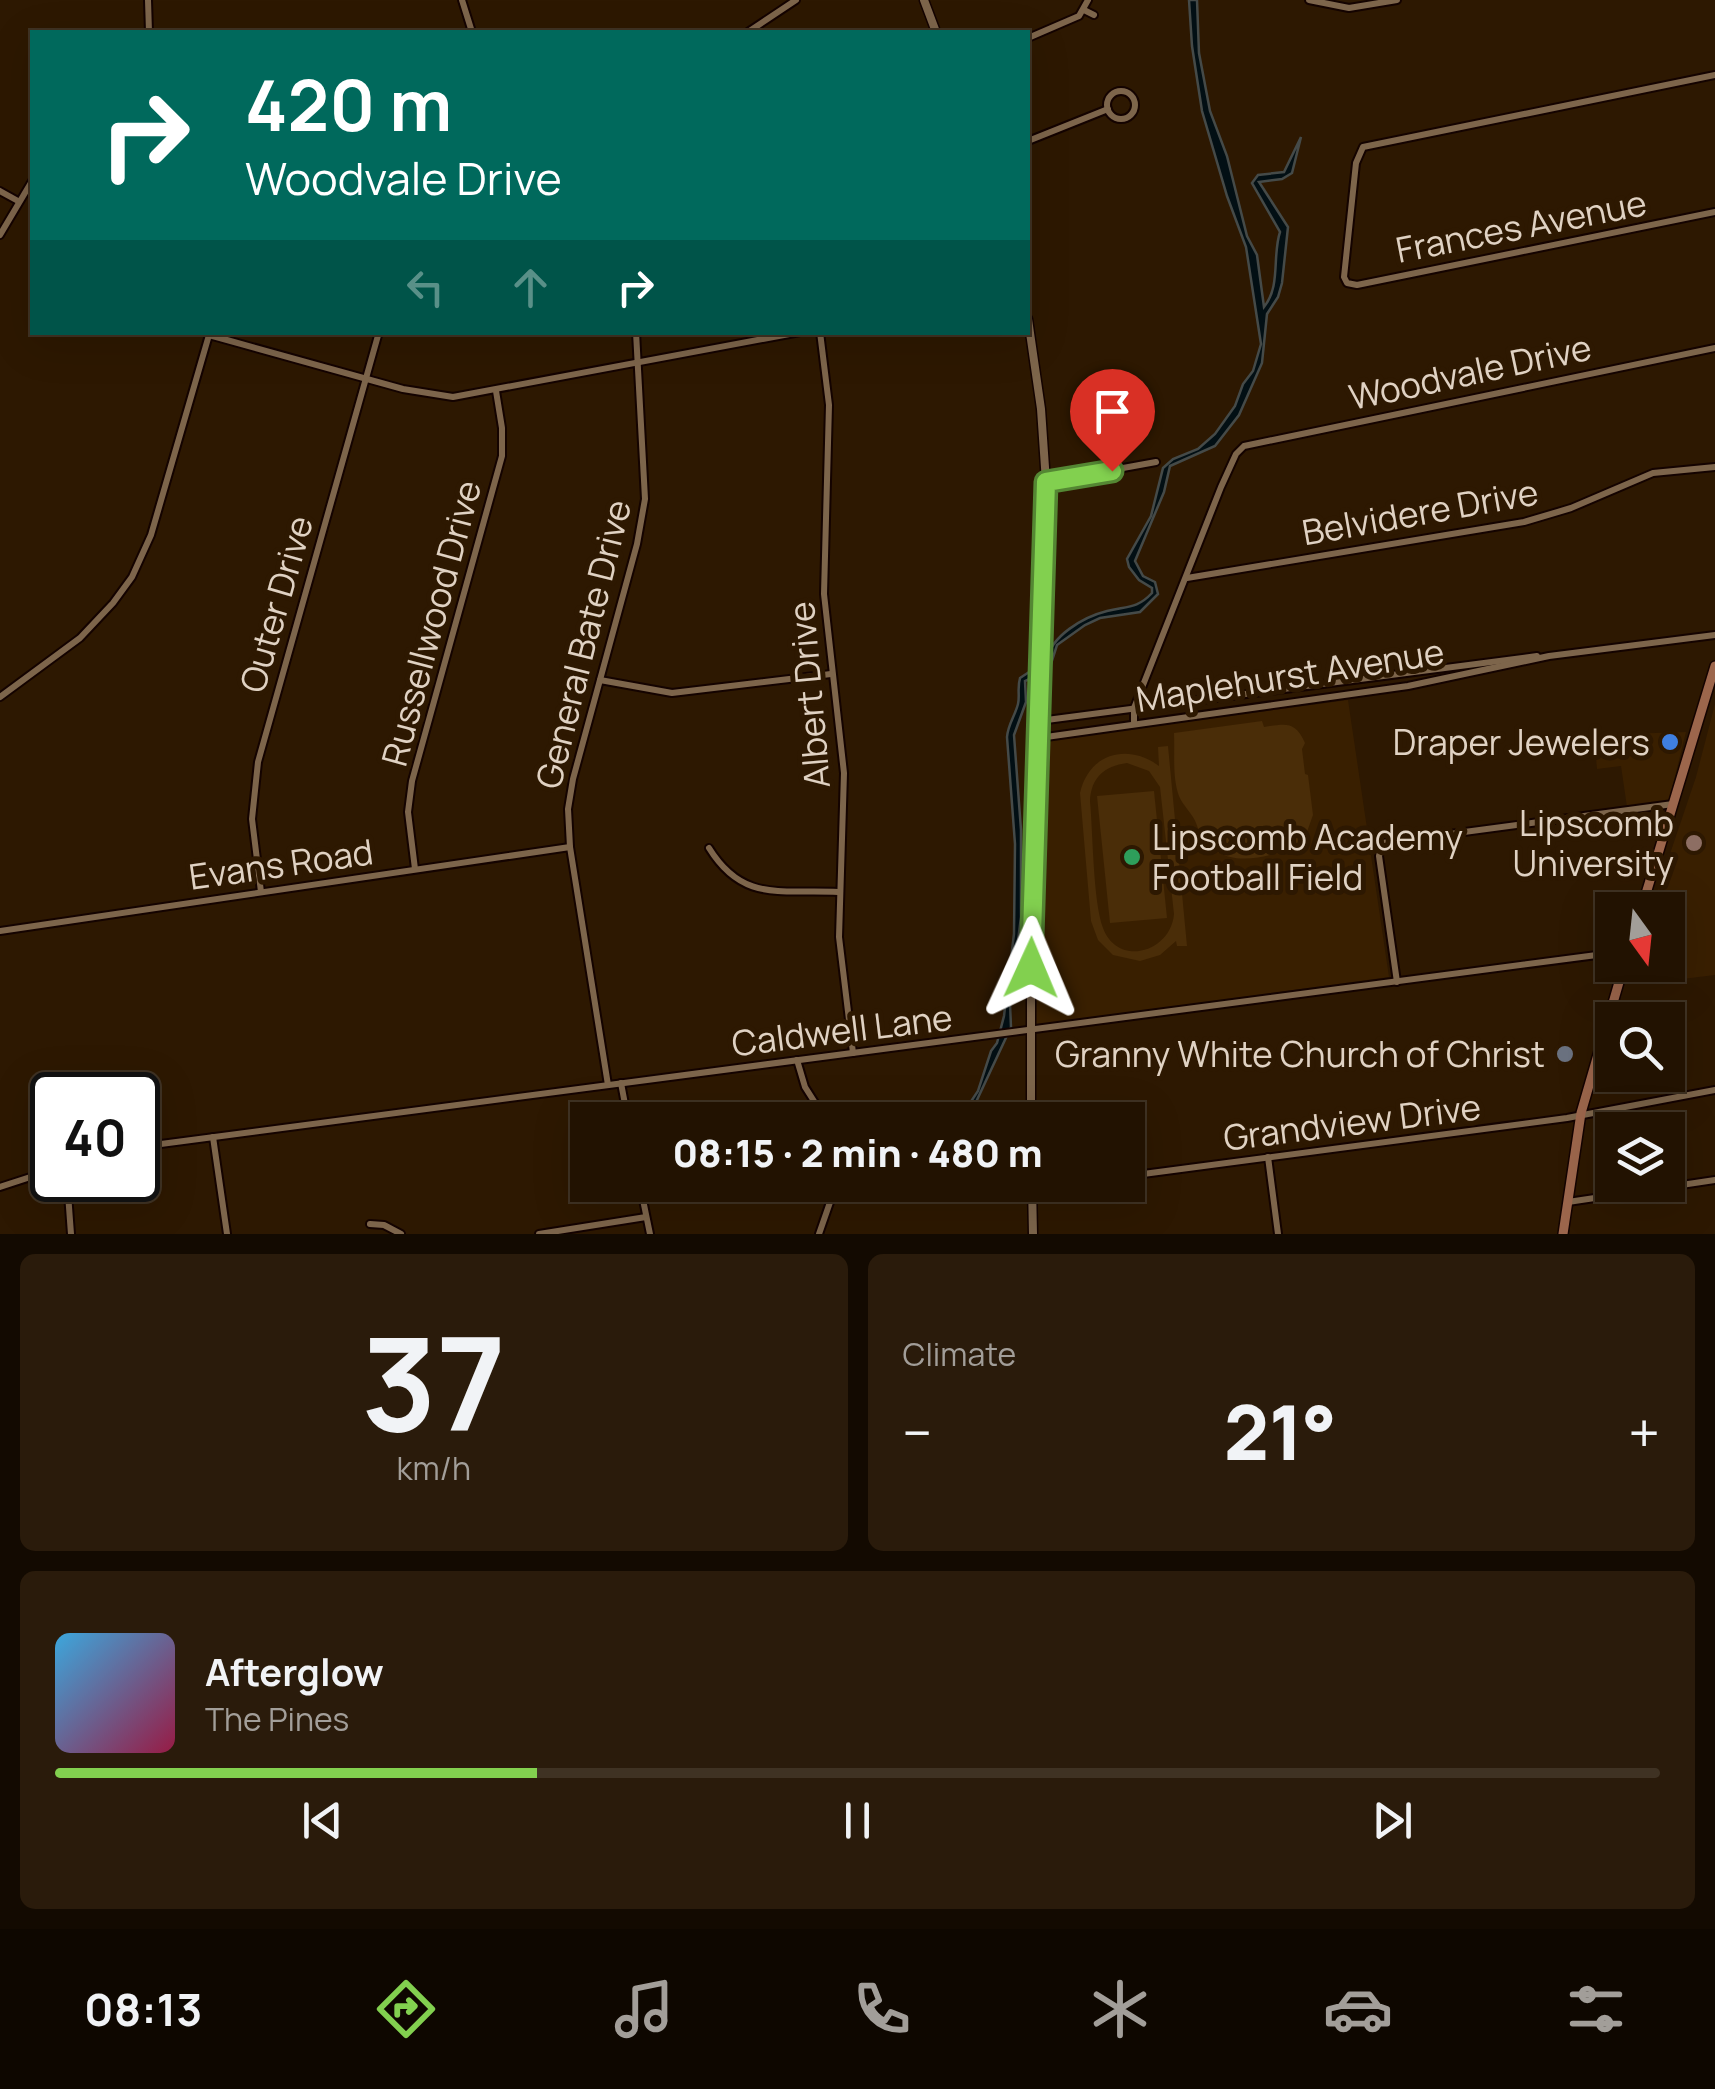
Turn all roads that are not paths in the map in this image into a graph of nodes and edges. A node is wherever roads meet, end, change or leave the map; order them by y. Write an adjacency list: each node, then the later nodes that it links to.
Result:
1 (148, 0): 10 (street)
2 (462, 0): 11 (street)
3 (796, 0): 12 (street)
4 (924, 0): 13 (street)
5 (1088, 0): 8 (street)
6 (1309, 0): 7 (street)
7 (1397, 0)
8 (1084, 10): 9 (street); 14 (street)
9 (1094, 15)
10 (149, 30)
11 (471, 30)
12 (751, 30)
13 (935, 30)
14 (1030, 37)
15 (1715, 75): 21 (street, Frances Avenue)
16 (1108, 109): 16 (street); 17 (street)
17 (1030, 141)
18 (30, 184): 20 (street)
19 (0, 191): 20 (street)
20 (18, 201): 22 (street)
21 (1715, 212)
22 (0, 235)
23 (1030, 333): 36 (street)
24 (209, 335): 43 (street)
25 (213, 335): 32 (street)
26 (377, 335): 32 (street, Outer Drive)
27 (636, 335): 31 (street, General Bate Drive)
28 (785, 335): 31 (street)
29 (820, 335): 41 (street, Albert Drive)
30 (1715, 348): 37 (street, Woodvale Drive)
31 (638, 364): 33 (street); 42 (street, General Bate Drive)
32 (365, 378): 33 (street); 52 (street, Outer Drive)
33 (496, 391): 51 (street, Russellwood Drive)
34 (1156, 462): 36 (street)
35 (1715, 467): 37 (street, Belvidere Drive)
36 (1046, 482): 45 (street)
37 (1187, 578): 44 (street)
38 (1715, 635): 39 (street, Maplehurst Avenue)
39 (1549, 656): 44 (street, Maplehurst Avenue); 46 (street, Maplehurst Avenue)
40 (1715, 666): 48 (main road)
41 (832, 674): 42 (street); 53 (street, Albert Drive)
42 (600, 680): 49 (street, General Bate Drive)
43 (0, 697)
44 (1134, 708): 45 (street, Maplehurst Avenue); 46 (street)
45 (1039, 721): 47 (street)
46 (1134, 724): 47 (street, Maplehurst Avenue)
47 (1038, 738): 59 (street)
48 (1674, 804): 54 (main road); 57 (street)
49 (570, 847): 51 (street, Evans Road); 63 (street, General Bate Drive)
50 (709, 848): 53 (street)
51 (415, 869): 52 (street, Evans Road)
52 (262, 892): 55 (street, Evans Road)
53 (838, 892): 60 (street, Albert Drive)
54 (1646, 892)
55 (0, 931)
56 (1595, 955): 57 (street, Caldwell Lane)
57 (1397, 982): 59 (street, Caldwell Lane)
58 (1619, 982): 68 (main road)
59 (1030, 1030): 60 (street, Caldwell Lane); 67 (street)
60 (852, 1053): 61 (street, Caldwell Lane)
61 (797, 1060): 62 (street, Caldwell Lane); 66 (street)
62 (620, 1084): 63 (street, Caldwell Lane); 65 (street)
63 (608, 1085): 69 (street, Caldwell Lane)
64 (1715, 1090): 68 (street, Grandview Drive)
65 (624, 1102)
66 (815, 1102)
67 (1032, 1102)
68 (1582, 1113): 71 (street, Grandview Drive); 80 (main road)
69 (213, 1138): 70 (street, Caldwell Lane); 84 (street)
70 (160, 1144)
71 (1268, 1158): 72 (street, Grandview Drive); 90 (street)
72 (1145, 1174)
73 (30, 1177): 75 (street)
74 (1715, 1180): 80 (street)
75 (0, 1187)
76 (69, 1202): 83 (street)
77 (643, 1202): 81 (street)
78 (832, 1202): 88 (street)
79 (1032, 1202): 89 (street)
80 (1568, 1202): 91 (main road)
81 (646, 1217): 86 (street); 87 (street)
82 (370, 1224): 85 (street)
83 (71, 1234)
84 (227, 1234)
85 (402, 1234)
86 (539, 1234)
87 (650, 1234)
88 (820, 1234)
89 (1033, 1234)
90 (1278, 1234)
91 (1563, 1234)

